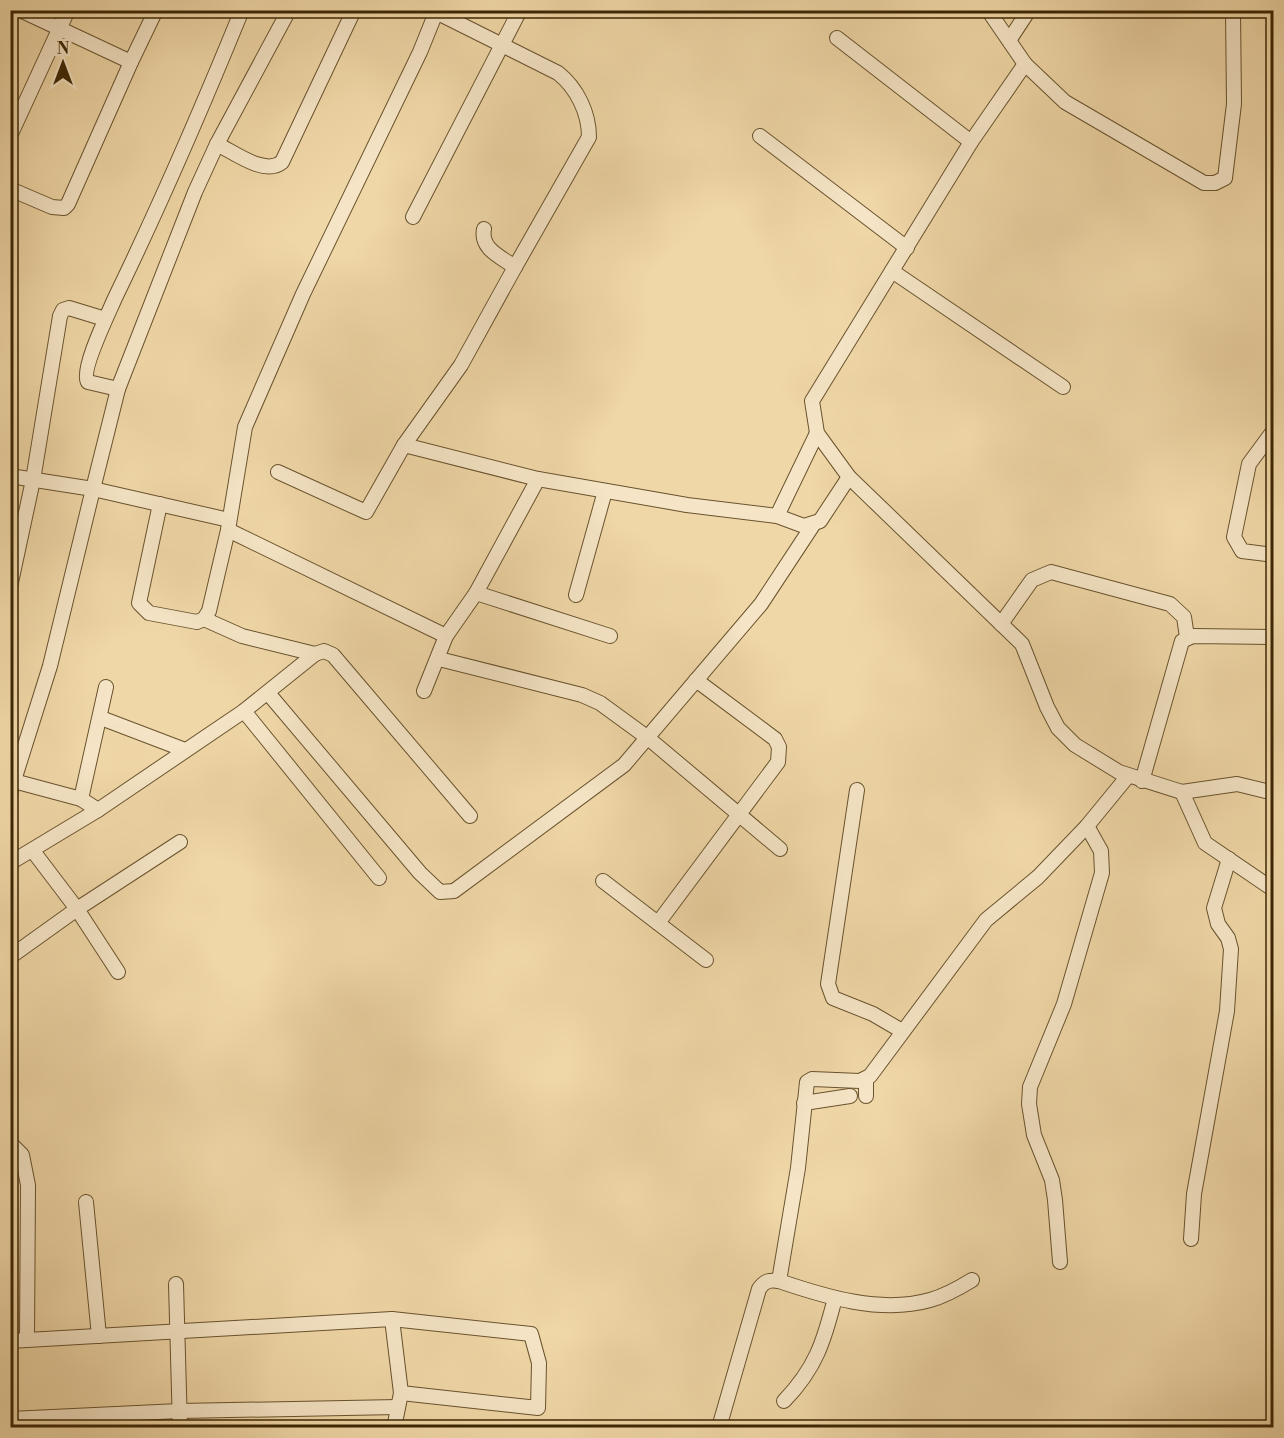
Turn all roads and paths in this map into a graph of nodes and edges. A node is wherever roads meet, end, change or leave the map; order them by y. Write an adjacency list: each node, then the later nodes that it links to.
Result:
1 (20, 10): 12 (street)
2 (68, 10): 12 (street)
3 (156, 10): 16 (street)
4 (242, 10): 28 (street)
5 (289, 10): 21 (street)
6 (354, 10): 21 (street)
7 (520, 10): 15 (street)
8 (988, 10): 14 (street)
9 (1029, 10): 14 (street)
10 (1233, 10): 17 (street)
11 (436, 11): 15 (street); 43 (street)
12 (59, 28): 16 (street); 18 (street)
13 (837, 38): 20 (street)
14 (1010, 39): 17 (street)
15 (502, 46): 23 (street); 26 (street)
16 (131, 62): 22 (street)
17 (1025, 64): 20 (street)
18 (10, 136)
19 (760, 136): 25 (street)
20 (971, 142): 25 (street)
21 (217, 144): 30 (street)
22 (10, 189)
23 (413, 217)
24 (484, 230): 26 (street)
25 (907, 248): 27 (street)
26 (515, 267): 33 (street)
27 (892, 271): 29 (street); 32 (street)
28 (105, 319): 30 (street); 38 (street)
29 (1063, 387)
30 (118, 389): 39 (street)
31 (1274, 430): 45 (street)
32 (817, 433): 36 (street); 42 (street)
33 (404, 445): 34 (street); 37 (street)
34 (278, 472)
35 (10, 476): 38 (street)
36 (849, 477): 44 (street); 50 (street)
37 (538, 479): 40 (street); 47 (street)
38 (33, 480): 39 (street); 46 (street)
39 (93, 489): 41 (street); 67 (street)
40 (605, 491): 42 (street); 48 (street)
41 (160, 504): 43 (street); 49 (street)
42 (777, 516): 44 (street)
43 (229, 525): 49 (street); 51 (street)
44 (813, 525): 57 (street)
45 (1274, 555)
46 (10, 587)
47 (477, 593): 51 (street); 52 (street)
48 (576, 595)
49 (204, 619): 55 (street)
50 (1001, 624): 54 (street); 65 (street)
51 (446, 636): 56 (street)
52 (610, 636)
53 (1274, 637): 54 (street)
54 (1187, 638): 66 (street)
55 (315, 654): 60 (street); 73 (street)
56 (439, 659): 59 (street); 63 (street)
57 (696, 680): 63 (street); 74 (street)
58 (106, 687): 62 (street)
59 (424, 691)
60 (268, 693): 61 (street); 63 (street)
61 (244, 711): 64 (street); 81 (street)
62 (101, 718): 64 (street); 71 (street)
63 (648, 738): 74 (street)
64 (185, 750): 72 (street)
65 (1128, 776): 66 (street); 75 (street)
66 (1142, 781): 69 (street)
67 (11, 785): 71 (street)
68 (857, 790): 89 (street)
69 (1182, 792): 70 (street); 79 (street)
70 (1274, 793)
71 (81, 799): 72 (street)
72 (98, 810): 78 (street)
73 (470, 816)
74 (739, 817): 77 (street); 85 (street)
75 (1087, 826): 89 (street); 97 (street)
76 (180, 842): 84 (street)
77 (780, 849)
78 (33, 851): 80 (street); 84 (street)
79 (1229, 859): 83 (street); 96 (street)
80 (10, 863)
81 (379, 878)
82 (603, 881): 85 (street)
83 (1274, 890)
84 (77, 909): 86 (street); 88 (street)
85 (658, 923): 87 (street)
86 (10, 957)
87 (706, 960)
88 (118, 972)
89 (902, 1031): 90 (street)
90 (866, 1079): 92 (street); 93 (street)
91 (850, 1096): 93 (street)
92 (866, 1096)
93 (804, 1102): 99 (street)
94 (10, 1143): 105 (street)
95 (86, 1202): 104 (street)
96 (1191, 1239)
97 (1060, 1262)
98 (972, 1280): 101 (street)
99 (779, 1281): 101 (street); 111 (street)
100 (176, 1284): 103 (street)
101 (835, 1298): 108 (street)
102 (392, 1319): 103 (street); 107 (street); 107 (street)
103 (178, 1333): 104 (street); 109 (street)
104 (99, 1336): 105 (street)
105 (27, 1339): 106 (street)
106 (10, 1341)
107 (399, 1400): 109 (street); 113 (street)
108 (784, 1401)
109 (180, 1411): 110 (street); 112 (street)
110 (10, 1419)
111 (720, 1424)
112 (180, 1428)
113 (394, 1428)

